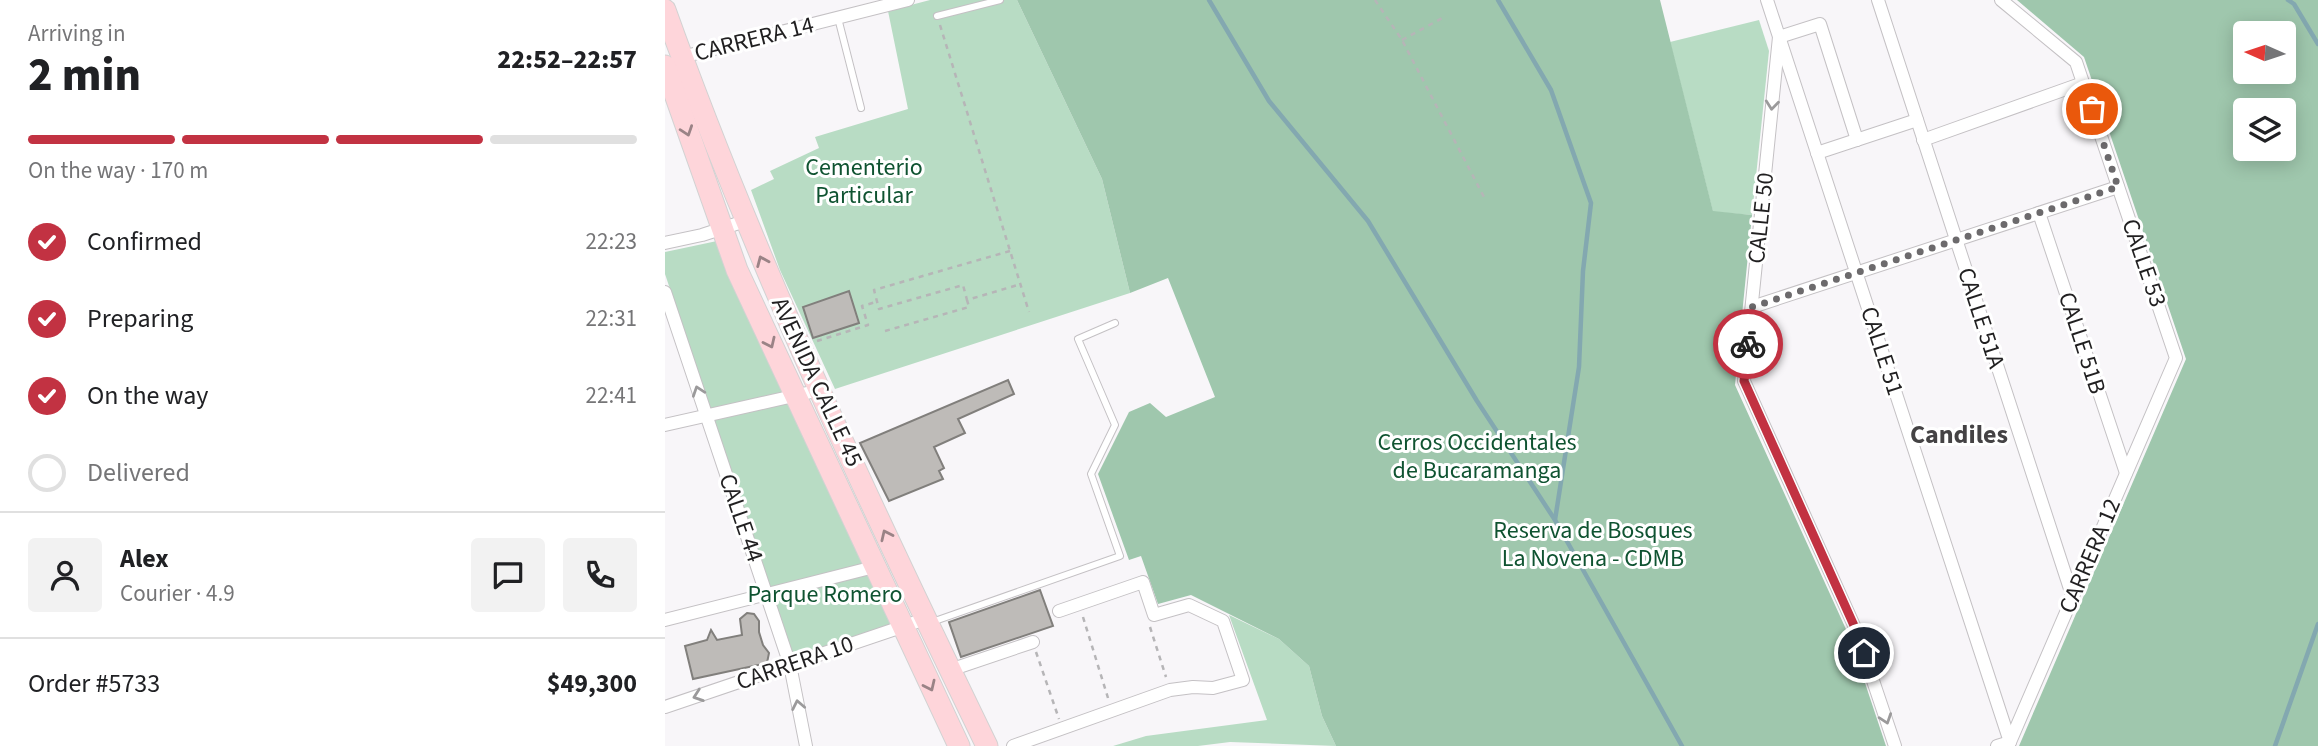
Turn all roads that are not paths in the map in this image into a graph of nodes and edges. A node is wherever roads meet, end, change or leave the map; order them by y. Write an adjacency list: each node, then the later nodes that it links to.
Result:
1 (908, 0): 8 (street, CARRERA 14)
2 (1000, 0): 7 (lane)
3 (1767, 0): 9 (street, CALLE 51)
4 (1878, 0): 13 (street, CALLE 51A)
5 (2001, 0): 11 (street, CALLE 53)
6 (665, 9): 10 (main road, AVENIDA CALLE 45)
7 (937, 16)
8 (838, 18): 10 (street, CARRERA 14); 12 (lane)
9 (1779, 37): 14 (street); 16 (street, CALLE 51); 25 (street, CALLE 50, one-way to 25)
10 (674, 62): 19 (main road, AVENIDA CALLE 45); 20 (main road, AVENIDA CALLE 45, one-way to 20)
11 (2083, 83): 15 (street); 17 (street, CALLE 53)
12 (861, 108)
13 (1917, 120): 14 (street); 15 (street, CALLE 51A)
14 (1857, 140): 16 (street)
15 (1923, 140): 21 (street, CALLE 51A)
16 (1817, 153): 23 (street, CALLE 51)
17 (2118, 187): 18 (street); 27 (street, CALLE 53)
18 (2039, 213): 21 (street); 32 (street, CALLE 51B)
19 (745, 221): 20 (street); 28 (main road, AVENIDA CALLE 45, one-way to 19)
20 (721, 229): 22 (street); 29 (main road, AVENIDA CALLE 45, one-way to 29)
21 (1956, 240): 23 (street); 36 (street, CALLE 51A)
22 (665, 243)
23 (1856, 273): 25 (street); 45 (street, CALLE 51)
24 (665, 292): 30 (street, CALLE 44, one-way to 24)
25 (1752, 307): 50 (street, CALLE 50, one-way to 50)
26 (1115, 323): 39 (lane)
27 (2176, 358): 32 (street, CARRERA 12)
28 (820, 390): 29 (street); 33 (main road, AVENIDA CALLE 45, one-way to 28)
29 (794, 396): 30 (street); 34 (main road, AVENIDA CALLE 45)
30 (707, 416): 31 (street); 35 (street, CALLE 44)
31 (665, 425)
32 (2126, 473): 36 (street, CARRERA 12)
33 (899, 561): 34 (street); 39 (main road, AVENIDA CALLE 45)
34 (874, 568): 35 (street); 40 (main road, AVENIDA CALLE 45)
35 (767, 595): 38 (street); 42 (street, CALLE 44)
36 (2072, 595): 45 (street, CARRERA 12)
37 (1059, 611): 49 (street)
38 (665, 620)
39 (927, 621): 40 (street, CARRERA 10); 43 (main road, AVENIDA CALLE 45)
40 (902, 627): 42 (street, CARRERA 10); 47 (main road, AVENIDA CALLE 45, one-way to 47)
41 (1033, 642): 43 (street)
42 (790, 665): 44 (street, CARRERA 10, one-way to 44); 46 (street, CALLE 44, one-way to 42)
43 (950, 670): 48 (main road, AVENIDA CALLE 45)
44 (665, 707)
45 (2010, 742): 51 (street)
46 (806, 746)
47 (959, 746)
48 (987, 746)
49 (1013, 746)
50 (1895, 746)
51 (1997, 746)

